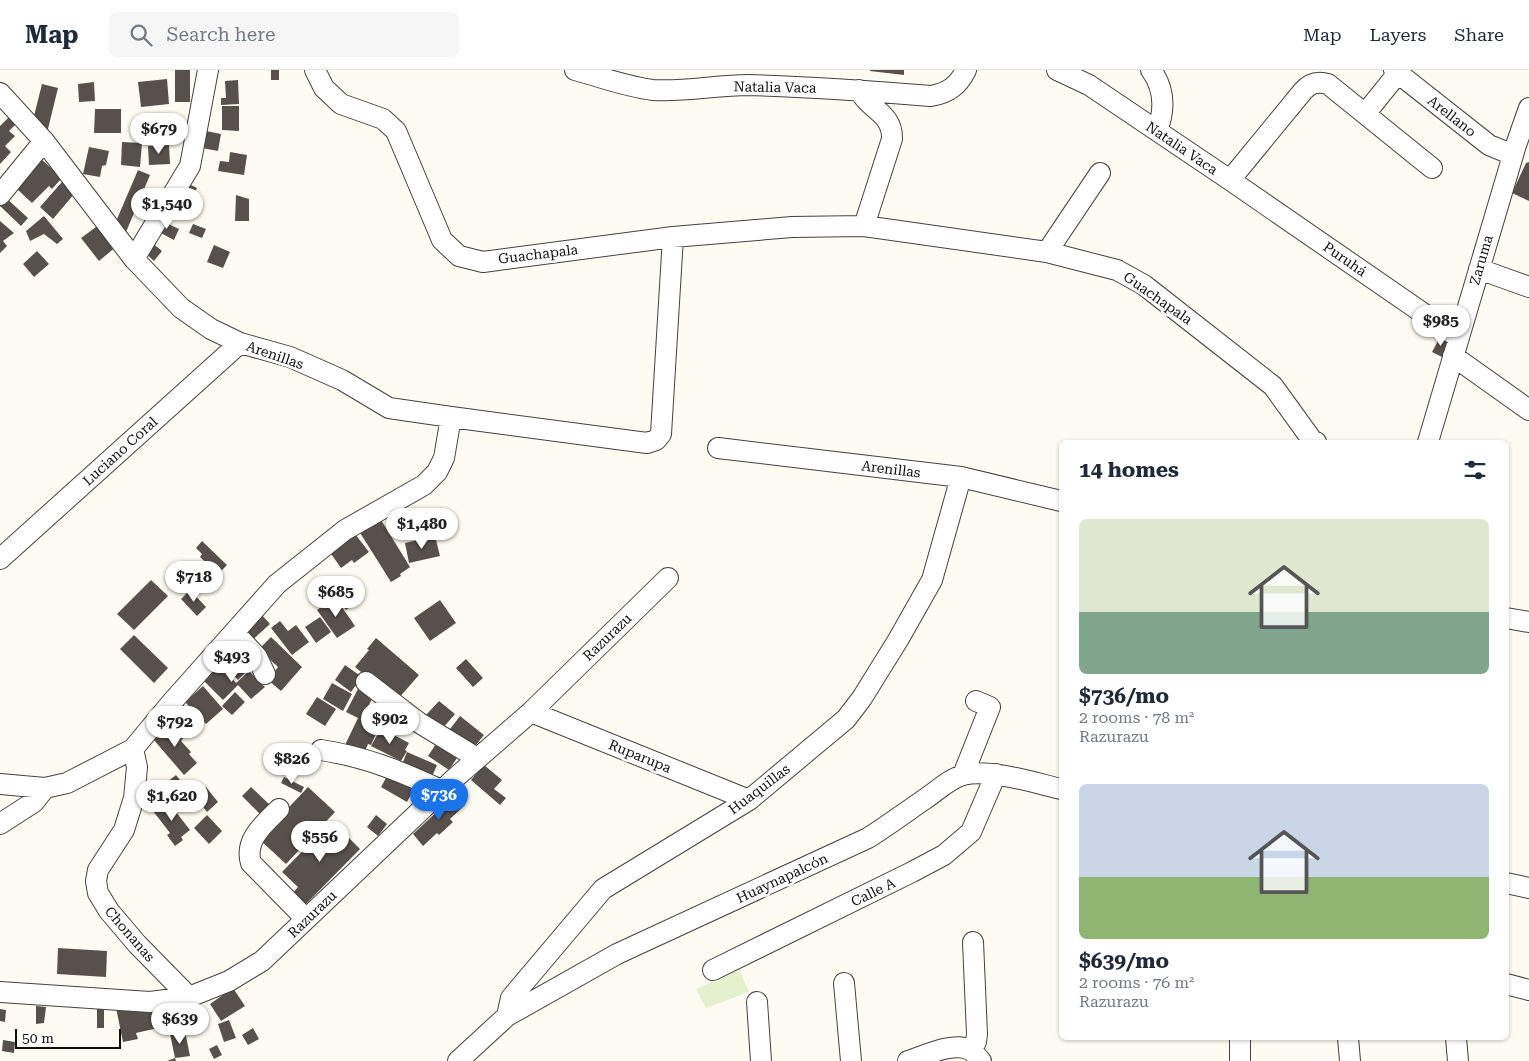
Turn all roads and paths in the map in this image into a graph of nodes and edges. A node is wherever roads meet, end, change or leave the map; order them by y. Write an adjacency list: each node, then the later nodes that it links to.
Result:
1 (208, 70): 23 (street)
2 (315, 70): 21 (street, Guachapala)
3 (576, 70): 8 (street, Natalia Vaca)
4 (966, 70): 9 (street, Natalia Vaca)
5 (1057, 70): 13 (street, Natalia Vaca)
6 (1151, 70): 13 (street)
7 (1396, 72): 12 (street); 15 (street, Arellano)
8 (631, 78): 9 (street, Natalia Vaca)
9 (859, 90): 20 (street)
10 (0, 93): 14 (street, Arenillas)
11 (1529, 108): 15 (street, Zaruma)
12 (1366, 114): 16 (street); 18 (street)
13 (1157, 131): 18 (street, Natalia Vaca)
14 (44, 141): 19 (street); 23 (street, Arenillas)
15 (1519, 151): 24 (street, Zaruma)
16 (1432, 168)
17 (1100, 173): 22 (street)
18 (1230, 180): 27 (street, Puruhá)
19 (0, 194)
20 (864, 226): 21 (street, Guachapala); 22 (street, Guachapala)
21 (673, 237): 29 (street, Arenillas)
22 (1047, 252): 30 (street, Guachapala)
23 (134, 259): 26 (street, Arenillas)
24 (1478, 270): 25 (street); 27 (street, Zaruma)
25 (1529, 287)
26 (240, 343): 29 (street, Arenillas); 35 (street, Luciano Coral)
27 (1456, 347): 28 (street, Puruhá); 31 (street, Zaruma)
28 (1529, 410)
29 (451, 417): 39 (street)
30 (1312, 440)
31 (1429, 440)
32 (718, 448): 33 (street, Arenillas)
33 (961, 477): 34 (street, Arenillas); 53 (street, Huaquillas)
34 (1059, 501)
35 (2, 555)
36 (668, 578): 43 (street, Razurazu)
37 (1509, 619): 38 (street)
38 (1529, 622)
39 (234, 632): 40 (street); 44 (street)
40 (265, 674)
41 (366, 682): 46 (street)
42 (976, 701): 48 (street)
43 (530, 712): 46 (street, Razurazu); 53 (street, Ruparupa)
44 (133, 749): 50 (street); 65 (street, Chonanas)
45 (321, 750): 52 (street)
46 (477, 758): 52 (street, Razurazu)
47 (996, 774): 48 (street, Huaynapalcón); 51 (street, Huaynapalcón); 60 (street, Calle A)
48 (964, 775): 67 (street, Huaynapalcón)
49 (0, 784): 50 (street)
50 (45, 788): 55 (street)
51 (1059, 789)
52 (441, 790): 58 (street, Razurazu)
53 (749, 800): 67 (street, Huaquillas)
54 (279, 809): 58 (street)
55 (0, 824)
56 (1509, 884): 57 (street)
57 (1529, 888)
58 (306, 920): 65 (street, Razurazu)
59 (973, 942): 71 (street)
60 (713, 970)
61 (844, 984): 74 (street)
62 (1509, 985): 63 (street)
63 (1529, 990)
64 (0, 992): 65 (street, Razurazu)
65 (189, 998)
66 (756, 1002): 73 (street)
67 (507, 1016): 72 (street, Huaquillas)
68 (1240, 1040): 76 (street)
69 (1348, 1040): 77 (street)
70 (1456, 1040): 78 (street)
71 (976, 1055): 75 (street)
72 (458, 1061)
73 (760, 1061)
74 (852, 1061)
75 (908, 1061)
76 (1240, 1061)
77 (1350, 1061)
78 (1458, 1061)

